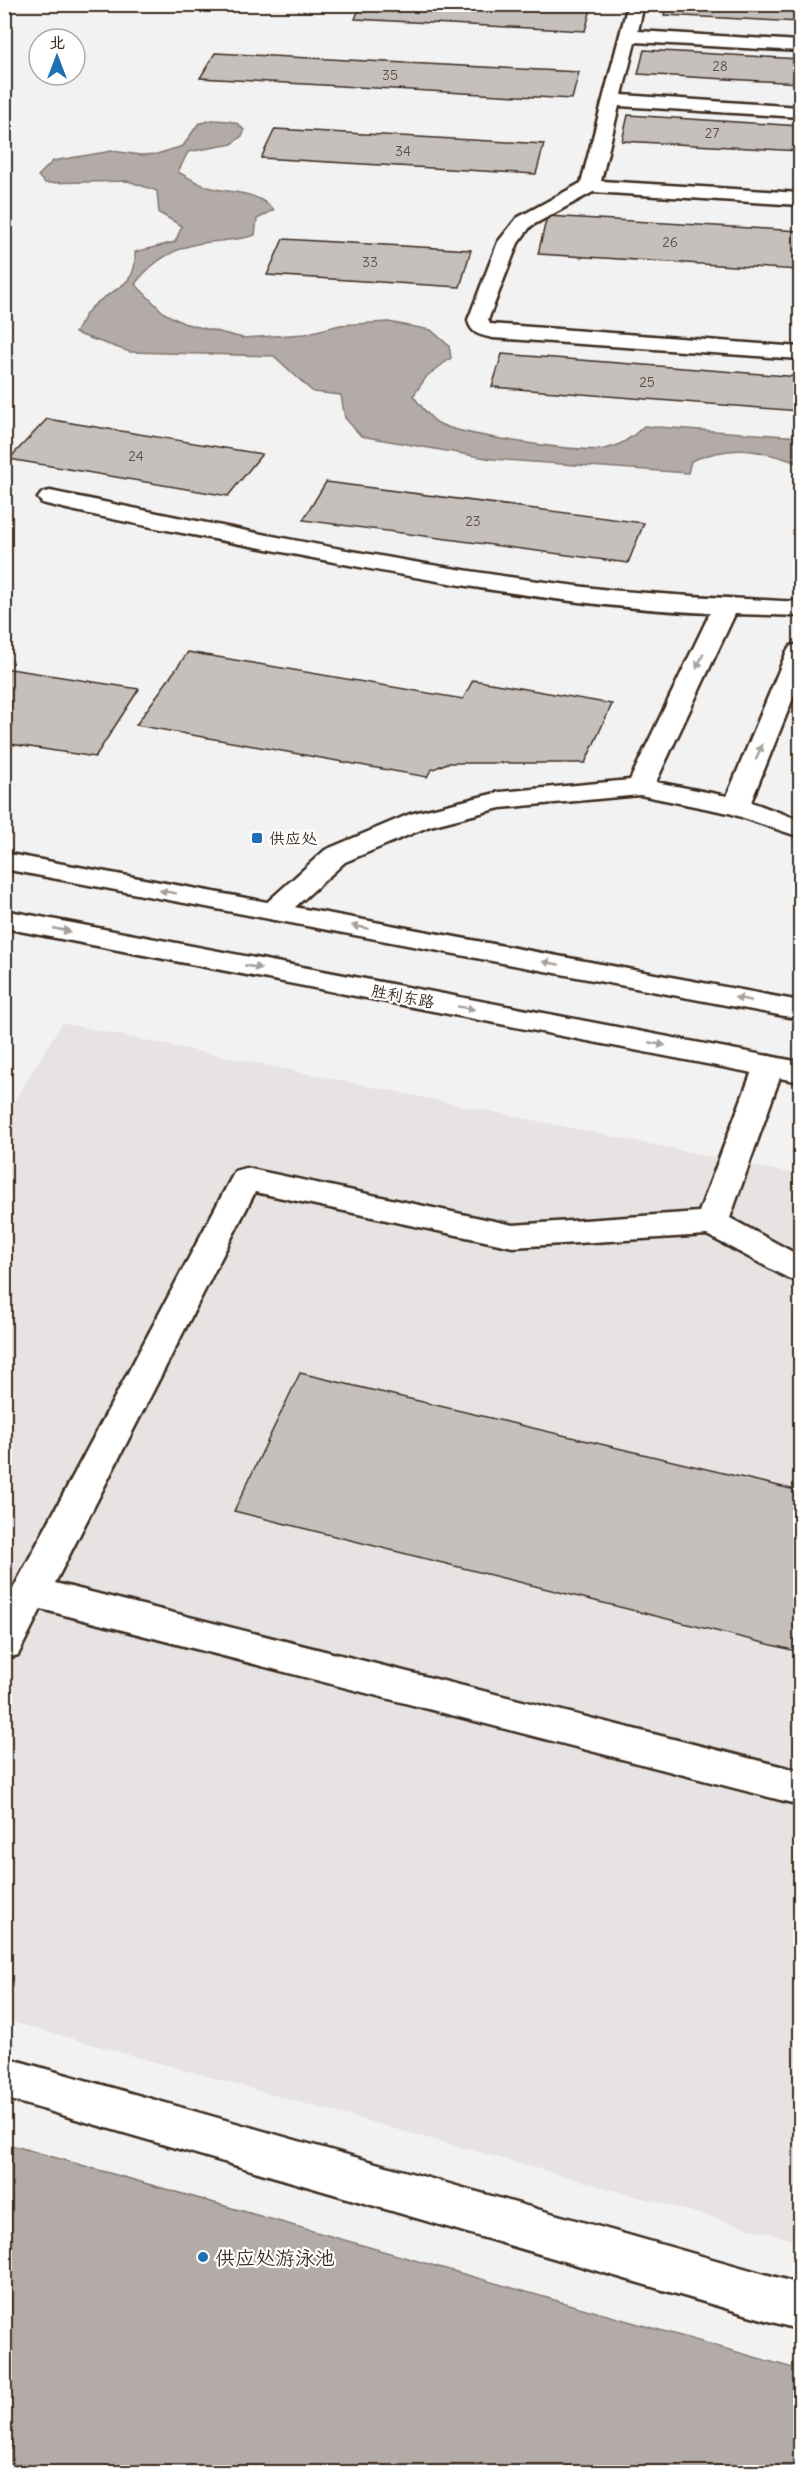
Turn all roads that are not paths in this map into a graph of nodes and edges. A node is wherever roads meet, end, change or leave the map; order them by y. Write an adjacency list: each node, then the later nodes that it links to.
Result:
1 (636, 4): 2 (main road)
2 (628, 36): 3 (main road); 4 (main road)
3 (801, 46)
4 (612, 100): 5 (main road); 6 (main road)
5 (801, 112)
6 (590, 186): 7 (main road); 8 (main road)
7 (801, 199)
8 (801, 353)
9 (50, 498): 10 (main road)
10 (725, 608): 11 (main road); 13 (main road, one-way to 13)
11 (801, 609)
12 (801, 651): 14 (main road, one-way to 12)
13 (640, 787): 14 (main road); 17 (main road)
14 (736, 806): 15 (main road)
15 (801, 829)
16 (4, 861): 17 (main road, one-way to 16)
17 (274, 911): 19 (main road, one-way to 17)
18 (4, 919): 20 (main road, 胜利东路, one-way to 20)
19 (801, 1010)
20 (785, 1069): 21 (main road)
21 (712, 1223): 22 (main road); 23 (main road)
22 (801, 1270)
23 (32, 1592): 24 (main road); 25 (main road)
24 (4, 1644)
25 (801, 1788)
26 (4, 2077): 27 (main road)
27 (801, 2307)

